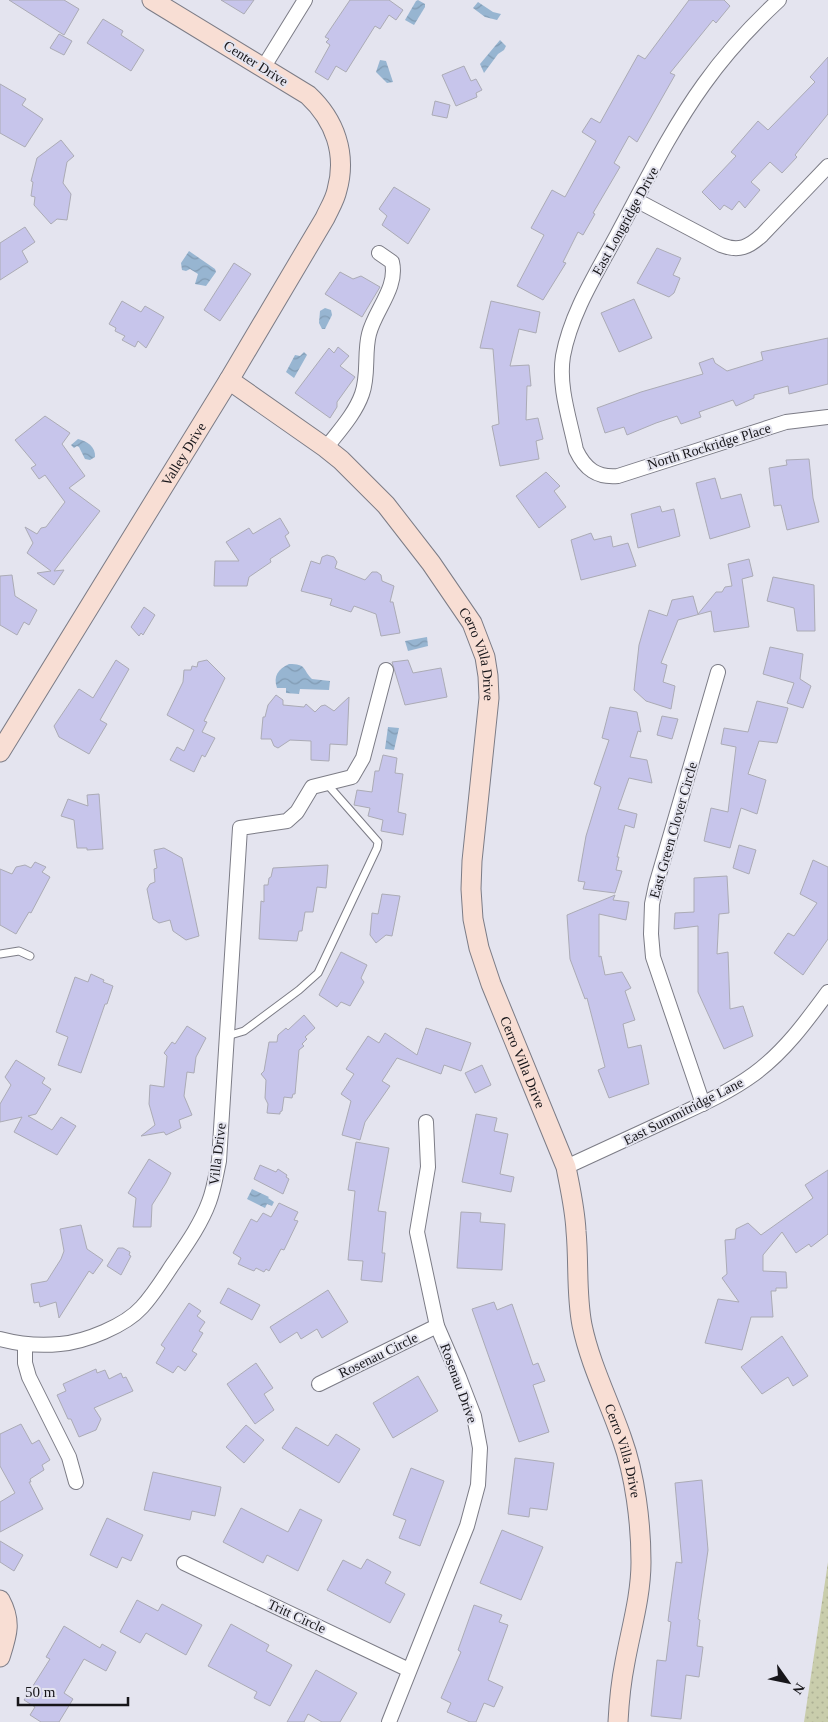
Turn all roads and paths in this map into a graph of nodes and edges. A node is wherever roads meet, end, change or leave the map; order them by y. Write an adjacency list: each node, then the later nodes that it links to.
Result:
1 (152, 0): 4 (street, Center Drive)
2 (305, 0): 4 (street)
3 (780, 0): 7 (street, East Longridge Drive)
4 (263, 68): 5 (street, Center Drive)
5 (339, 146): 9 (street, Valley Drive)
6 (828, 166): 7 (street)
7 (636, 200): 12 (street, East Longridge Drive)
8 (379, 253): 11 (street)
9 (229, 380): 11 (street, Cerro Villa Drive); 15 (street, Valley Drive)
10 (828, 416): 12 (street, North Rockridge Place)
11 (326, 448): 23 (street, Cerro Villa Drive)
12 (592, 471)
13 (386, 670): 16 (street)
14 (718, 672): 21 (street, East Green Clover Circle)
15 (0, 752)
16 (327, 784): 20 (street, Villa Drive); 20 (lane)
17 (0, 954): 18 (lane)
18 (30, 956)
19 (828, 992): 21 (street, East Summitridge Lane)
20 (227, 1036): 26 (street, Villa Drive)
21 (703, 1104): 23 (street, East Summitridge Lane)
22 (426, 1122): 24 (street, Rosenau Drive)
23 (566, 1168): 34 (street, Cerro Villa Drive)
24 (437, 1326): 27 (street, Rosenau Circle); 32 (street, Rosenau Drive)
25 (0, 1340): 26 (street, Villa Drive)
26 (25, 1344): 28 (street)
27 (318, 1384)
28 (76, 1482)
29 (184, 1563): 32 (street, Tritt Circle)
30 (0, 1600): 31 (street)
31 (0, 1657)
32 (409, 1670): 33 (street, Rosenau Drive)
33 (389, 1722)
34 (618, 1722)

